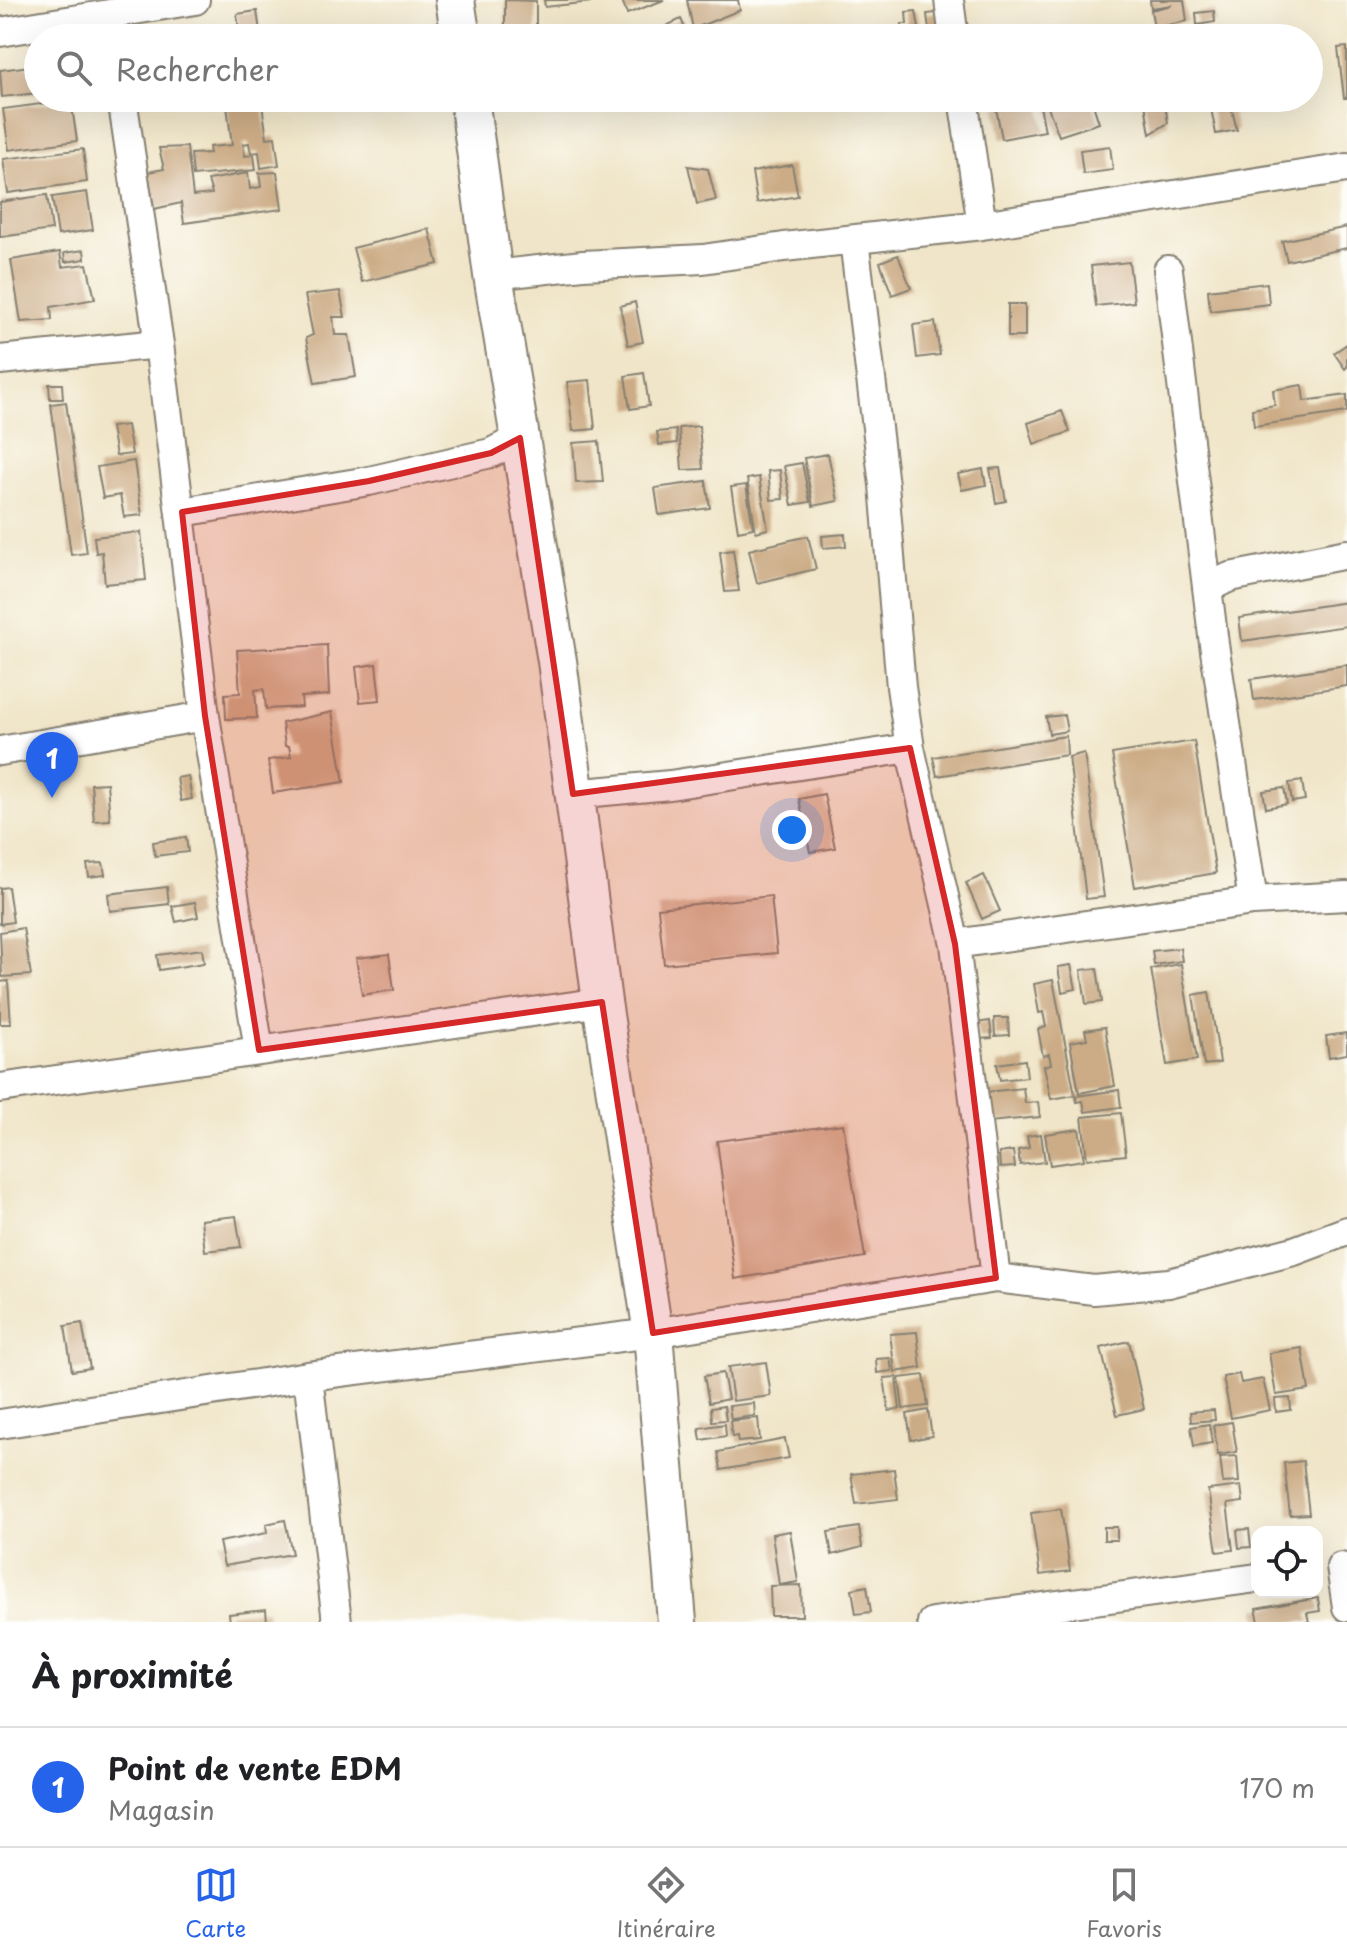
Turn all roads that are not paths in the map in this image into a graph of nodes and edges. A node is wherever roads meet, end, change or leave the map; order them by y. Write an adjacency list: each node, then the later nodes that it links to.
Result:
1 (195, 0): 4 (street)
2 (455, 0): 6 (street)
3 (949, 0): 7 (street)
4 (110, 17): 5 (street)
5 (59, 24)
6 (459, 24)
7 (952, 24)
8 (24, 29): 9 (street)
9 (0, 32)
10 (124, 112): 18 (street)
11 (471, 112): 17 (street)
12 (965, 112): 14 (street)
13 (1347, 168): 14 (street)
14 (982, 225): 15 (street)
15 (854, 240): 17 (street); 25 (street)
16 (1168, 270): 23 (street)
17 (493, 275): 20 (street)
18 (159, 344): 19 (street); 21 (street)
19 (0, 360)
20 (520, 438): 21 (street); 27 (street)
21 (182, 512): 24 (street)
22 (1347, 554): 23 (street)
23 (1207, 588): 29 (street)
24 (205, 716): 26 (street); 32 (street)
25 (910, 748): 27 (street); 30 (street)
26 (0, 751)
27 (573, 794): 31 (street)
28 (1347, 896): 29 (street)
29 (1253, 901): 30 (street)
30 (955, 944): 35 (street)
31 (602, 1002): 32 (street); 36 (street)
32 (259, 1050): 33 (street)
33 (0, 1088)
34 (1347, 1231): 35 (street)
35 (996, 1278): 36 (street)
36 (653, 1333): 37 (street); 44 (street)
37 (308, 1376): 38 (street); 43 (street)
38 (0, 1424)
39 (1335, 1568): 41 (street)
40 (1251, 1579): 42 (street)
41 (1347, 1607)
42 (1034, 1615): 45 (street)
43 (337, 1622)
44 (677, 1622)
45 (932, 1622)

